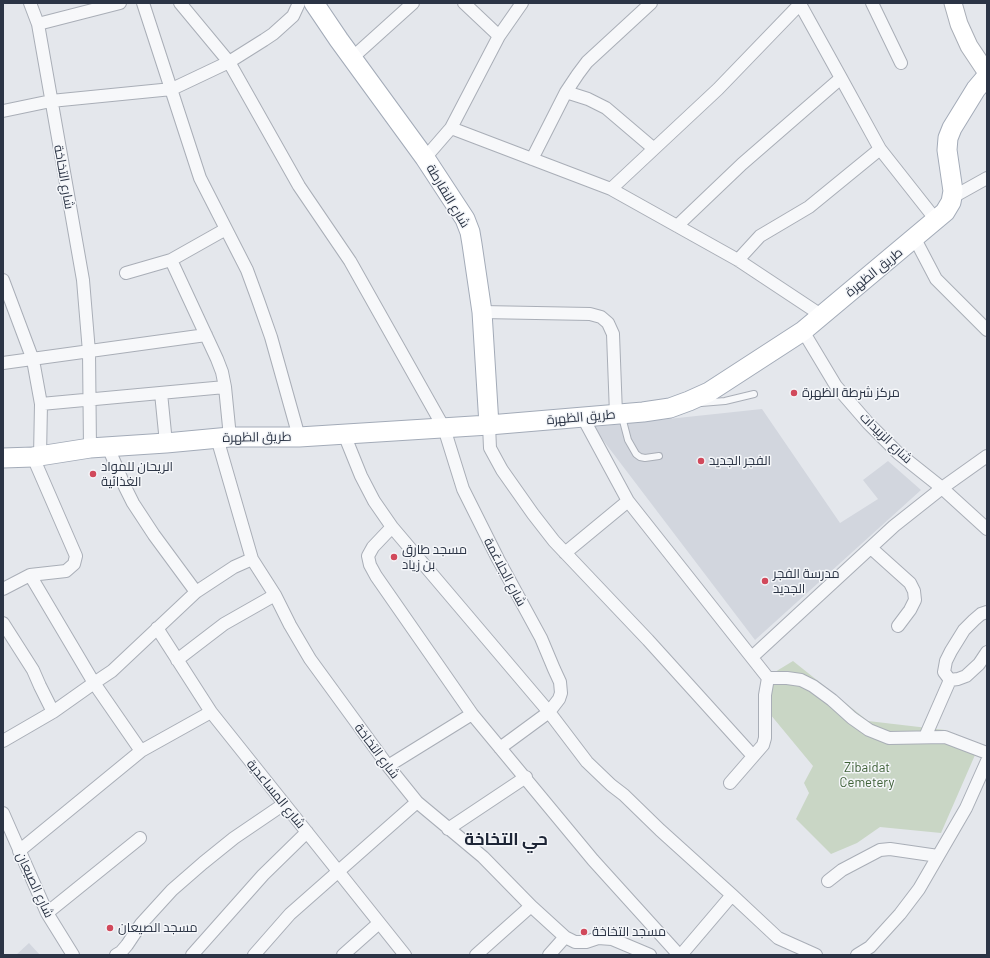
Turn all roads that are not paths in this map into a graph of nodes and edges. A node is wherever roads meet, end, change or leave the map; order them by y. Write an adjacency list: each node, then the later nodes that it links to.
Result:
1 (30, 3): 14 (street, شارع التخاخة)
2 (120, 3): 14 (street)
3 (143, 3): 21 (street)
4 (180, 3): 17 (street, شارع الجلاغمة)
5 (299, 3): 17 (street)
6 (314, 3): 16 (main road, شارع النقارطة)
7 (413, 3): 16 (street)
8 (464, 3): 15 (street)
9 (522, 3): 15 (street)
10 (800, 3): 20 (street); 26 (street)
11 (872, 3): 18 (street)
12 (953, 3): 19 (main road)
13 (645, 5): 22 (street)
14 (38, 24): 23 (street, شارع التخاخة)
15 (499, 36): 25 (street)
16 (352, 58): 28 (main road, شارع النقارطة)
17 (229, 62): 21 (street); 58 (street, شارع الجلاغمة)
18 (901, 63)
19 (987, 75): 32 (main road)
20 (842, 78): 27 (street); 34 (street)
21 (172, 89): 23 (street); 35 (street)
22 (566, 92): 26 (street); 29 (street)
23 (50, 101): 24 (street); 46 (street, شارع التخاخة)
24 (3, 111)
25 (451, 128): 28 (street); 29 (street)
26 (653, 148): 31 (street)
27 (880, 149): 33 (street); 38 (street)
28 (425, 158): 41 (main road, شارع النقارطة)
29 (532, 159): 31 (street)
30 (987, 178): 32 (street)
31 (611, 188): 34 (street)
32 (953, 197): 33 (main road, طريق الظهرة)
33 (936, 220): 36 (main road, طريق الظهرة)
34 (677, 226): 38 (street)
35 (226, 229): 37 (street); 61 (street)
36 (915, 239): 42 (main road, طريق الظهرة); 43 (street)
37 (171, 260): 39 (street); 45 (street, شارع التخاخة)
38 (738, 260): 42 (street)
39 (126, 273)
40 (3, 280): 47 (street)
41 (482, 312): 55 (street); 57 (main road, شارع النقارطة)
42 (821, 315): 44 (main road, طريق الظهرة)
43 (987, 330)
44 (803, 331): 53 (main road, طريق الظهرة); 68 (street, شارع الزبيدات)
45 (206, 335): 46 (street); 49 (street, شارع التخاخة)
46 (89, 352): 47 (street); 52 (street, شارع التخاخة)
47 (33, 360): 48 (street); 54 (street)
48 (3, 363)
49 (225, 387): 50 (street); 60 (street, شارع التخاخة)
50 (161, 394): 52 (street); 62 (street)
51 (754, 394): 53 (lane)
52 (89, 400): 54 (street); 63 (street, شارع التخاخة)
53 (689, 401): 55 (main road, طريق الظهرة)
54 (41, 404): 64 (street)
55 (619, 414): 56 (main road, طريق الظهرة); 65 (lane)
56 (582, 416): 57 (main road, طريق الظهرة); 69 (street)
57 (489, 425): 58 (main road, طريق الظهرة); 73 (street)
58 (444, 428): 59 (main road, طريق الظهرة); 91 (street, شارع الجلاغمة)
59 (344, 434): 61 (main road, طريق الظهرة); 70 (street)
60 (224, 437): 61 (main road, طريق الظهرة); 62 (main road, طريق الظهرة); 74 (street, شارع التخاخة)
61 (299, 437)
62 (166, 443): 63 (main road, طريق الظهرة)
63 (99, 447): 64 (main road, طريق الظهرة); 77 (street)
64 (36, 456): 67 (main road, طريق الظهرة); 75 (street)
65 (659, 456)
66 (987, 456): 68 (street)
67 (3, 458)
68 (942, 488): 71 (street, شارع الزبيدات); 72 (street)
69 (628, 501): 73 (street); 84 (street)
70 (392, 527): 91 (street); 92 (street)
71 (987, 528)
72 (871, 548): 81 (street); 84 (street)
73 (565, 553): 98 (street)
74 (252, 559): 77 (street); 78 (street, شارع التخاخة)
75 (30, 575): 76 (street); 88 (street)
76 (3, 589)
77 (196, 592): 82 (street)
78 (275, 595): 85 (street); 100 (street, شارع التخاخة)
79 (987, 612): 87 (street)
80 (3, 623): 89 (street)
81 (898, 626)
82 (157, 628): 85 (street, شارع المساعدية); 88 (street)
83 (987, 652): 87 (street)
84 (752, 657): 86 (street)
85 (177, 660): 90 (street, شارع المساعدية)
86 (768, 678): 93 (street); 98 (street)
87 (950, 680): 93 (street)
88 (94, 683): 89 (street); 96 (street)
89 (53, 712): 94 (street)
90 (211, 712): 96 (street); 104 (street, شارع المساعدية)
91 (549, 712): 95 (street, شارع الجلاغمة); 113 (street)
92 (472, 714): 95 (street); 100 (street)
93 (925, 737): 97 (street)
94 (3, 741)
95 (500, 748): 101 (street)
96 (141, 751): 109 (street)
97 (987, 753)
98 (753, 756): 102 (street)
99 (987, 761): 110 (street)
100 (388, 766): 103 (street, شارع التخاخة)
101 (526, 777): 106 (street); 127 (street)
102 (730, 783)
103 (417, 802): 106 (street, شارع التخاخة); 111 (street)
104 (284, 804): 107 (street, شارع المساعدية); 119 (street)
105 (3, 813): 109 (street, شارع الصيعان)
106 (448, 829): 114 (street, شارع التخاخة)
107 (307, 832): 111 (street, شارع المساعدية); 120 (street)
108 (140, 838): 115 (street)
109 (19, 851): 115 (street, شارع الصيعان)
110 (938, 856): 112 (street); 129 (street)
111 (338, 872): 116 (street, شارع المساعدية); 121 (street)
112 (828, 881)
113 (732, 895): 127 (street); 128 (street)
114 (531, 906): 117 (street, شارع التخاخة); 124 (street)
115 (47, 913): 118 (street, شارع الصيعان)
116 (379, 923): 122 (street); 123 (street, شارع المساعدية)
117 (566, 937): 125 (street); 126 (street, شارع التخاخة)
118 (73, 955)
119 (116, 955)
120 (192, 955)
121 (254, 955)
122 (343, 955)
123 (404, 955)
124 (476, 955)
125 (549, 955)
126 (650, 955)
127 (680, 955)
128 (816, 955)
129 (857, 955)

